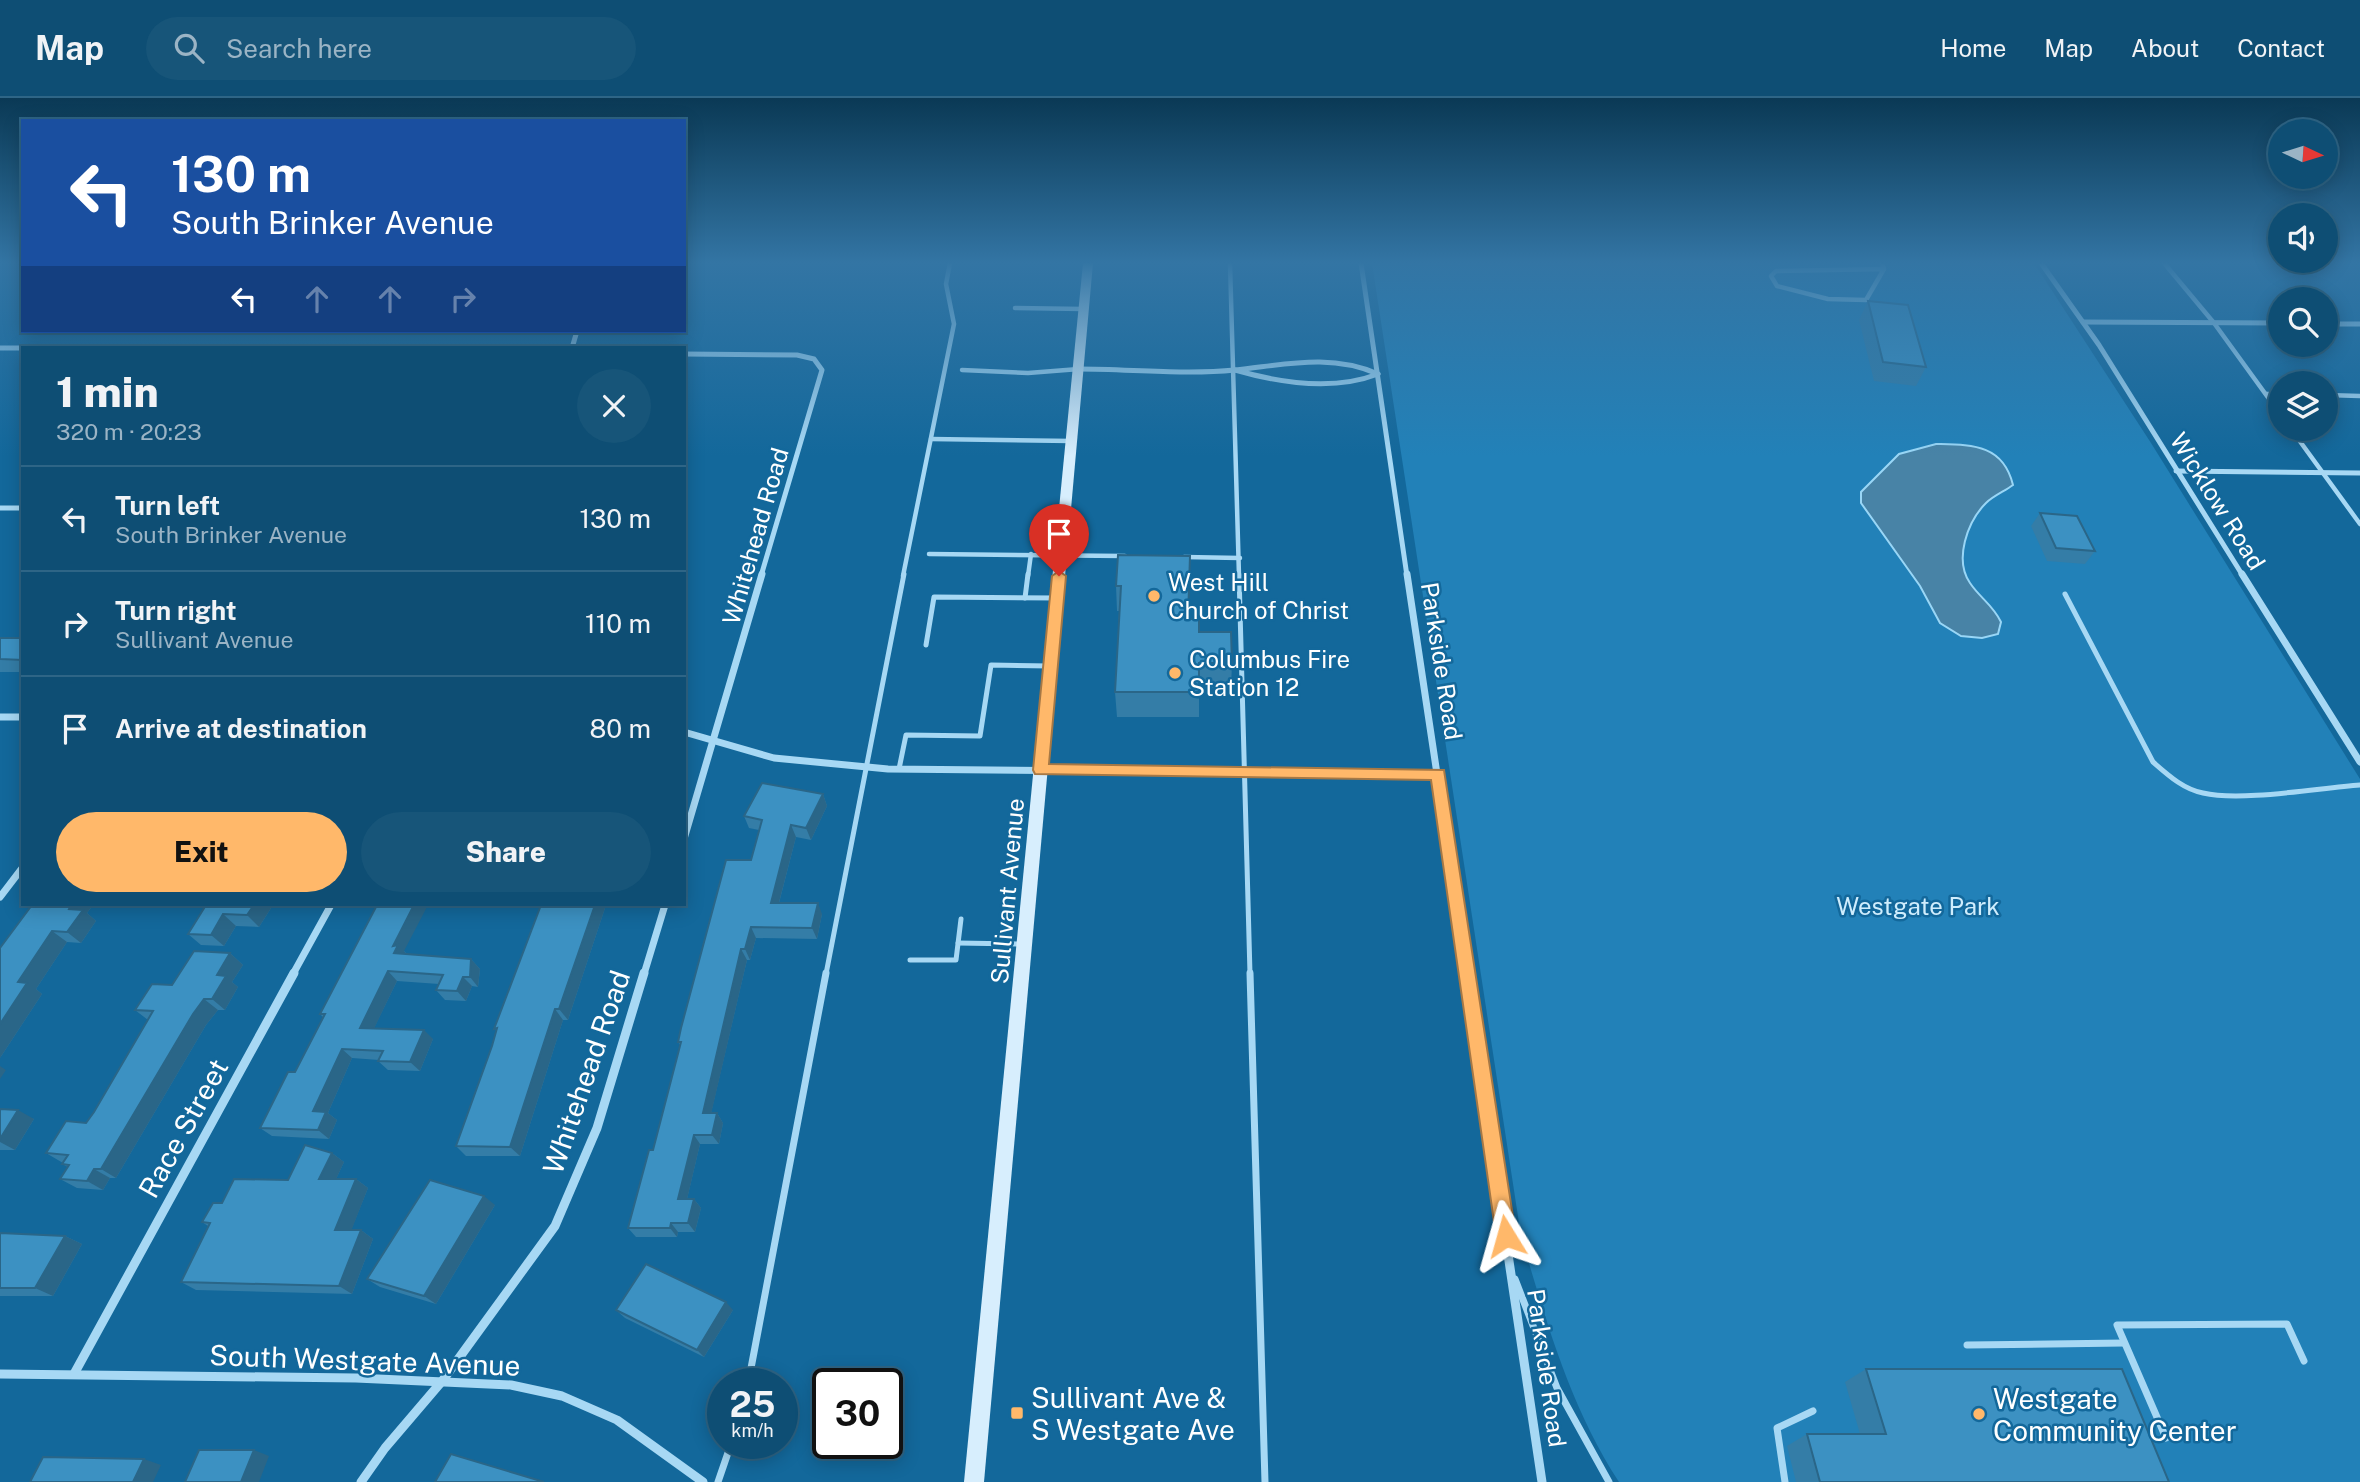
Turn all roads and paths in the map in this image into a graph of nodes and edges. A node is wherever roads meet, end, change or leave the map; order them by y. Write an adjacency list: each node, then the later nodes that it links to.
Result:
1 (953, 328): 18 (lane)
2 (1082, 328): 10 (main road, Sullivant Avenue)
3 (1233, 328): 12 (lane)
4 (1371, 328): 13 (street, Parkside Road)
5 (2086, 328): 21 (street, Wicklow Road)
6 (2217, 328): 14 (lane)
7 (0, 348): 8 (street)
8 (21, 348)
9 (686, 354): 41 (street, Whitehead Road)
10 (1079, 369): 11 (lane); 12 (street); 19 (main road, Sullivant Avenue)
11 (962, 370)
12 (1235, 370): 13 (street); 13 (street); 32 (lane)
13 (1378, 374): 47 (street, Parkside Road)
14 (2266, 394): 17 (lane)
15 (2338, 395): 16 (lane)
16 (2360, 396)
17 (2268, 397)
18 (931, 439): 19 (lane); 43 (lane)
19 (1072, 441): 29 (main road, Sullivant Avenue)
20 (2300, 441): 22 (lane)
21 (2176, 471): 22 (street); 42 (street, Wicklow Road)
22 (2323, 472): 23 (street); 26 (lane)
23 (2360, 473)
24 (0, 508): 25 (street)
25 (21, 508)
26 (2360, 524)
27 (929, 554): 28 (lane)
28 (1031, 554): 29 (lane); 34 (lane)
29 (1061, 555): 30 (lane); 35 (main road, Sullivant Avenue)
30 (1130, 556)
31 (1172, 557): 32 (lane)
32 (1240, 558): 46 (lane)
33 (2065, 594): 48 (lane)
34 (1025, 598): 35 (lane); 36 (lane)
35 (1057, 598): 37 (main road, Sullivant Avenue)
36 (926, 645)
37 (1050, 666): 44 (lane); 45 (main road, Sullivant Avenue)
38 (0, 717): 39 (street)
39 (21, 717)
40 (686, 733): 41 (street)
41 (714, 741): 43 (street); 49 (street, Whitehead Road)
42 (2360, 762)
43 (865, 767): 44 (street); 62 (lane)
44 (899, 769): 45 (street)
45 (1041, 770): 46 (street); 56 (main road, Sullivant Avenue)
46 (1245, 772): 47 (street); 73 (lane)
47 (1438, 774): 58 (street, Parkside Road)
48 (2360, 785)
49 (686, 832)
50 (21, 870): 51 (street)
51 (0, 897)
52 (330, 906): 64 (street, Race Street)
53 (664, 906): 65 (street, Whitehead Road)
54 (961, 919): 55 (lane)
55 (958, 943): 56 (lane); 57 (lane)
56 (1025, 944): 72 (main road, Sullivant Avenue)
57 (911, 960)
58 (1510, 1263): 74 (street, Parkside Road); 75 (lane)
59 (2124, 1343): 60 (lane); 61 (lane); 67 (lane)
60 (1967, 1345)
61 (2304, 1361)
62 (751, 1368)
63 (0, 1374): 64 (street, South Westgate Avenue)
64 (74, 1374): 65 (street, South Westgate Avenue)
65 (443, 1380): 69 (street, Whitehead Road); 70 (street, South Westgate Avenue)
66 (1813, 1411): 76 (lane)
67 (2166, 1438)
68 (726, 1459): 71 (lane)
69 (361, 1482)
70 (703, 1482)
71 (718, 1482)
72 (974, 1482)
73 (1265, 1482)
74 (1542, 1482)
75 (1609, 1482)
76 (1785, 1482)

